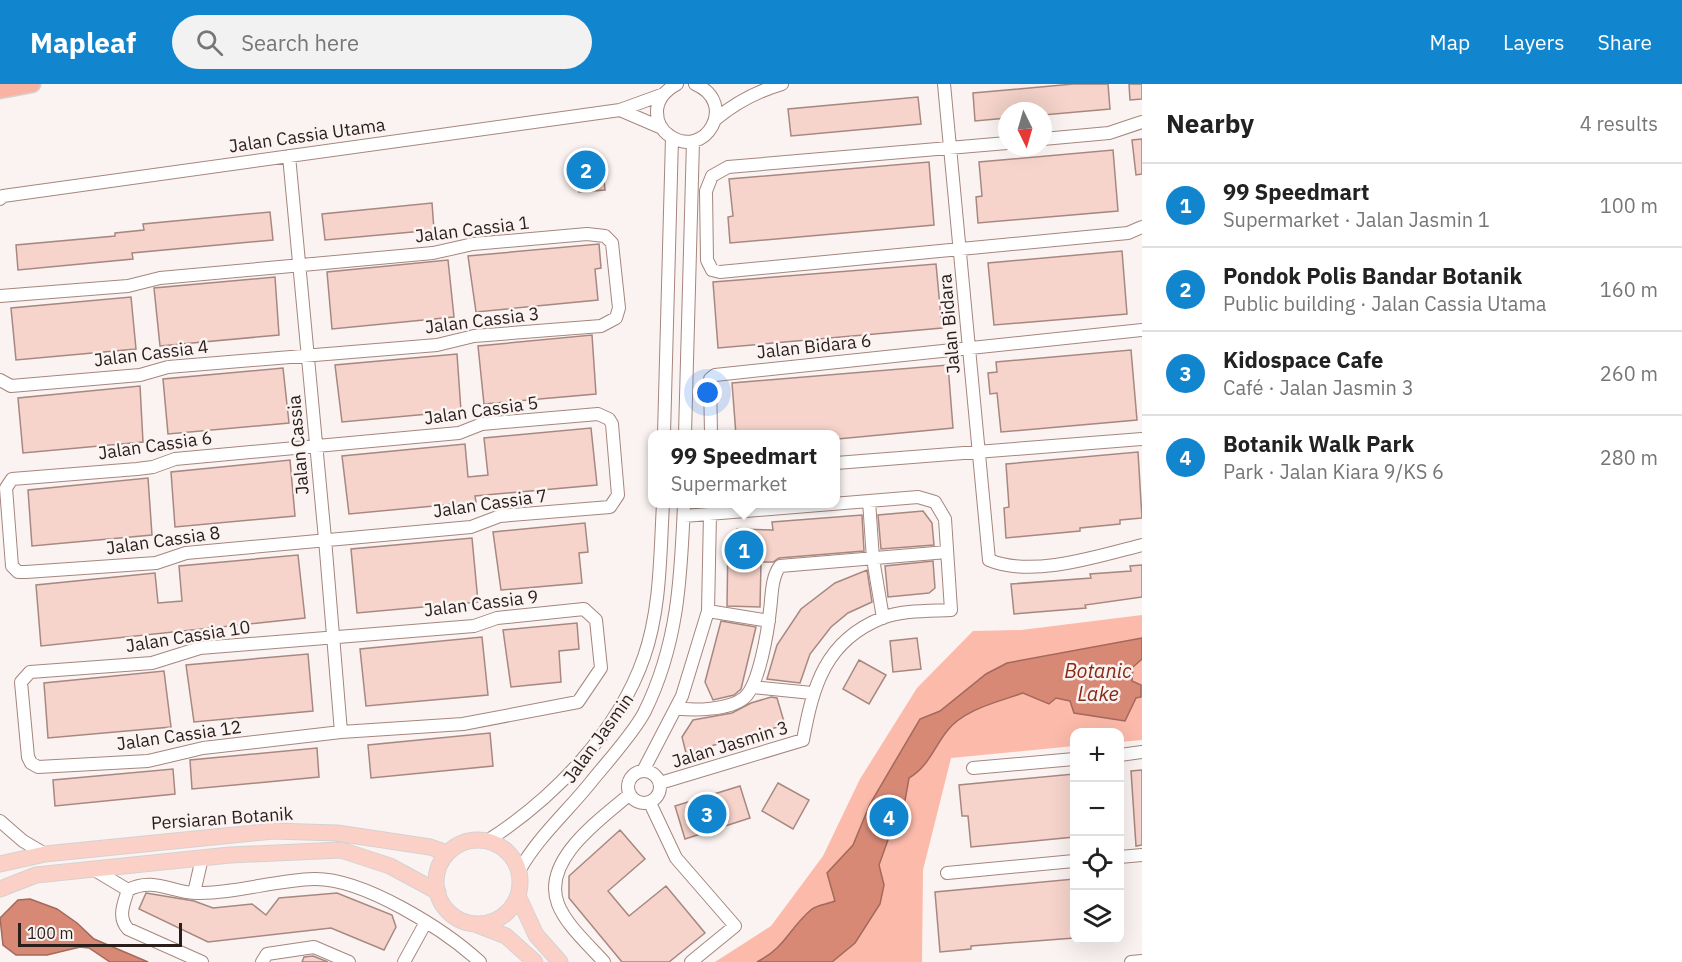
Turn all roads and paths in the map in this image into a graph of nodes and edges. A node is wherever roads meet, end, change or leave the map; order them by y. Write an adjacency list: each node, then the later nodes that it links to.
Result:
1 (32, 84): 6 (highway)
2 (677, 84): 7 (street, Jalan Cassia Utama)
3 (695, 84): 9 (street)
4 (782, 84): 9 (street)
5 (944, 84): 16 (street, Jalan Bidara)
6 (0, 89)
7 (664, 94): 8 (street, Jalan Cassia Utama); 11 (street)
8 (620, 110): 11 (street); 17 (street, Jalan Cassia Utama)
9 (716, 119): 14 (street)
10 (1142, 122): 13 (street)
11 (662, 128): 12 (street)
12 (672, 138): 14 (street); 29 (street)
13 (1052, 138)
14 (693, 141): 30 (street)
15 (998, 144): 16 (street)
16 (950, 148): 20 (street, Jalan Bidara); 20 (street)
17 (289, 156): 18 (street, Jalan Cassia Utama); 21 (street, Jalan Cassia)
18 (0, 199)
19 (1142, 227): 20 (street)
20 (960, 248): 25 (street, Jalan Bidara)
21 (300, 264): 22 (street, Jalan Cassia 1); 23 (street); 26 (street, Jalan Cassia)
22 (616, 277): 26 (street, Jalan Cassia 3)
23 (0, 296)
24 (1142, 330): 25 (street)
25 (968, 350): 28 (street, Jalan Bidara 6); 33 (street, Jalan Bidara)
26 (309, 356): 27 (street, Jalan Cassia 4); 32 (street, Jalan Cassia)
27 (0, 380)
28 (711, 429)
29 (664, 430)
30 (685, 430)
31 (1142, 439): 33 (street)
32 (315, 446): 34 (street, Jalan Cassia 5); 42 (street, Jalan Cassia 6); 43 (street, Jalan Cassia)
33 (980, 451): 35 (street); 44 (street, Jalan Bidara)
34 (616, 460): 43 (street, Jalan Cassia 7)
35 (840, 463)
36 (869, 501): 37 (street); 45 (street); 46 (street)
37 (840, 503)
38 (663, 508): 66 (street, Jalan Jasmin)
39 (783, 508): 41 (street)
40 (684, 510): 41 (street); 75 (street, Jalan Jasmin)
41 (710, 514): 47 (street)
42 (8, 525): 43 (street, Jalan Cassia 8)
43 (326, 539): 50 (street, Jalan Cassia)
44 (1142, 545)
45 (947, 552): 46 (street); 48 (street, Jalan Jasmin 3)
46 (873, 559): 48 (street); 49 (street)
47 (708, 611): 49 (street); 54 (street)
48 (883, 618): 53 (street, Jalan Jasmin 3)
49 (769, 621): 52 (street)
50 (332, 636): 51 (street, Jalan Cassia 9); 55 (street, Jalan Cassia 10); 56 (street, Jalan Cassia)
51 (600, 654): 56 (street, Jalan Cassia 12)
52 (753, 687): 53 (street); 54 (street)
53 (812, 693): 62 (street, Jalan Jasmin 3)
54 (676, 708): 61 (street)
55 (23, 720): 56 (street, Jalan Cassia 12)
56 (341, 732)
57 (1142, 753): 58 (street)
58 (1124, 755)
59 (1070, 759): 60 (street)
60 (973, 768)
61 (643, 771): 62 (street); 63 (street)
62 (660, 783): 64 (street)
63 (630, 794): 64 (street); 92 (street)
64 (650, 803): 93 (street)
65 (0, 821): 68 (street)
66 (487, 841): 67 (main road); 75 (main road)
67 (447, 853): 68 (main road, Persiaran Botanik); 79 (main road)
68 (45, 854): 73 (main road, Persiaran Botanik)
69 (1142, 855): 70 (street)
70 (1124, 857)
71 (202, 858): 74 (main road, Persiaran Botanik); 79 (main road, Persiaran Botanik); 80 (street)
72 (1070, 861): 76 (street)
73 (0, 864)
74 (93, 869): 77 (main road, Persiaran Botanik); 78 (street)
75 (519, 871): 81 (main road)
76 (947, 873)
77 (0, 890)
78 (128, 890): 80 (street); 84 (street)
79 (438, 892): 83 (main road)
80 (194, 893): 82 (street)
81 (518, 896): 83 (main road); 91 (main road)
82 (426, 922): 88 (street); 89 (street)
83 (470, 922): 90 (main road)
84 (198, 961)
85 (1142, 961): 94 (street)
86 (262, 962): 87 (street)
87 (349, 962)
88 (405, 962)
89 (480, 962)
90 (535, 962)
91 (560, 962)
92 (604, 962)
93 (691, 962)
94 (1131, 962)

